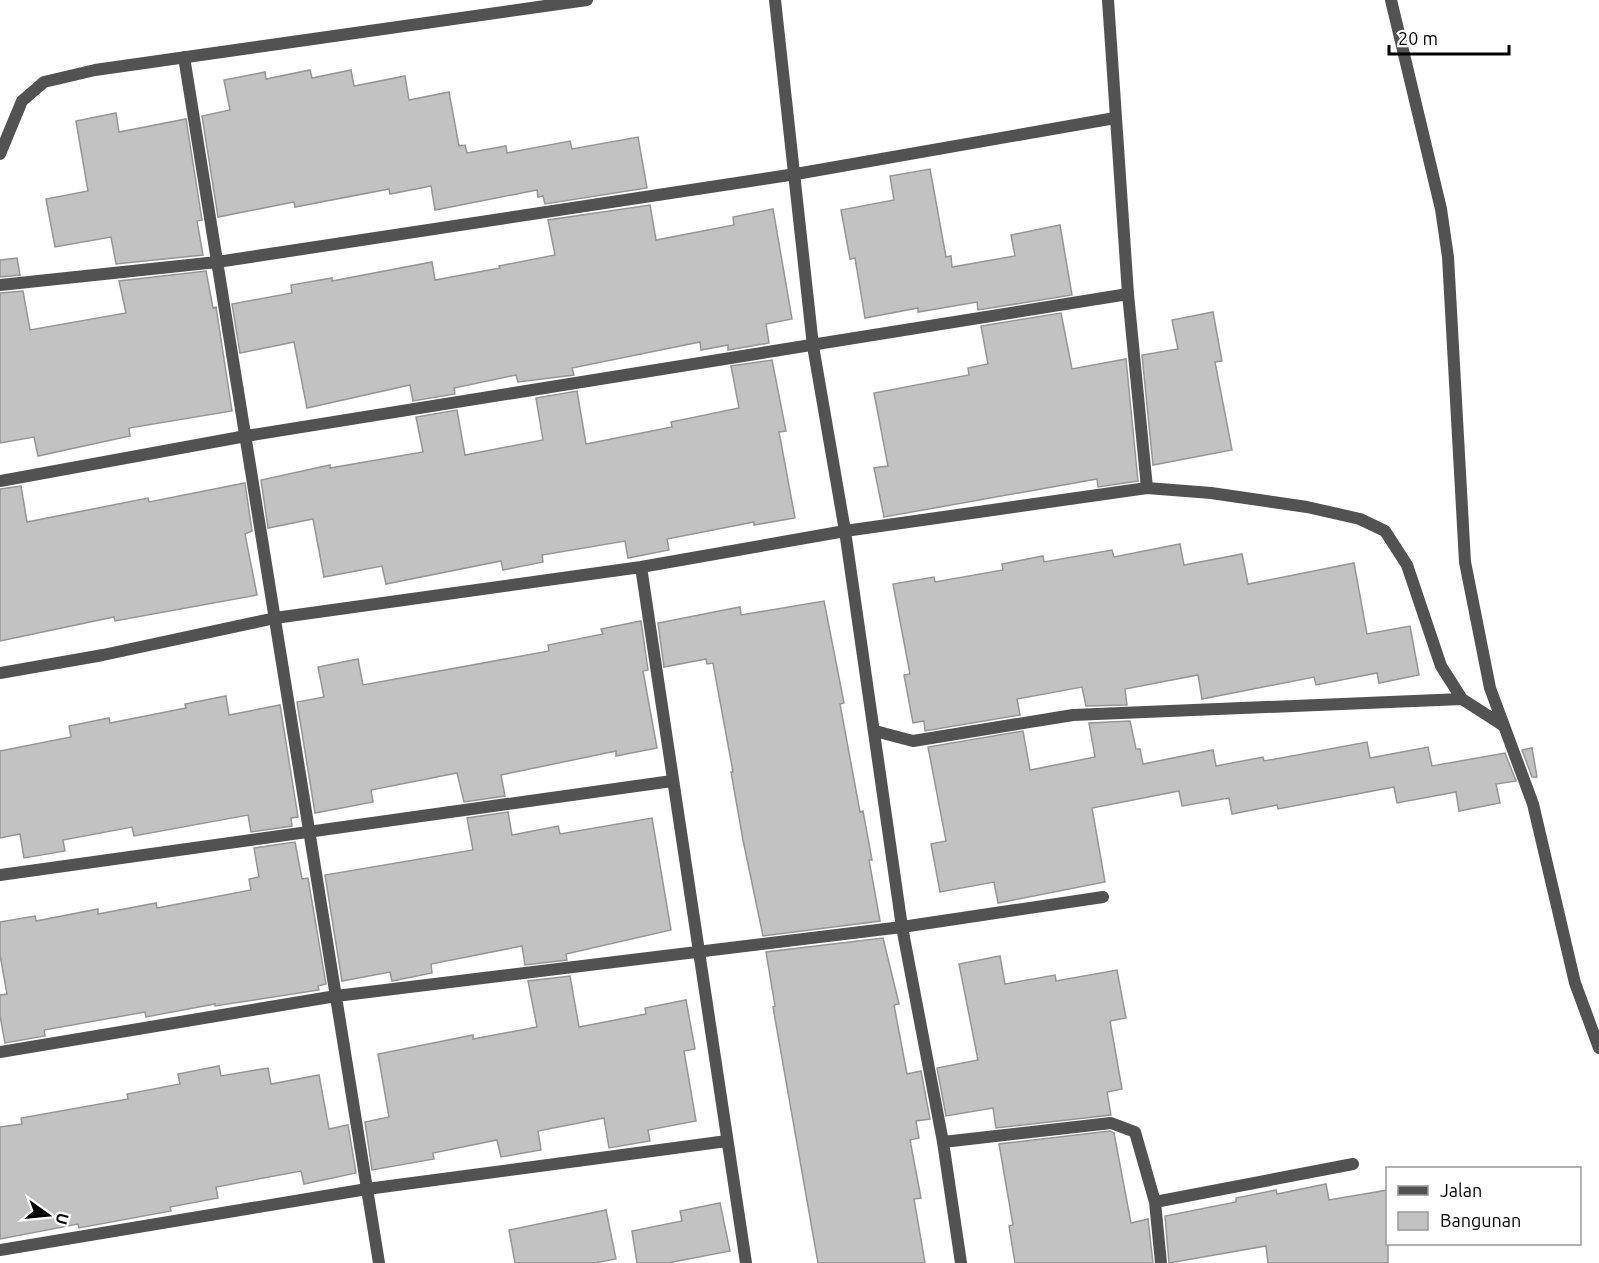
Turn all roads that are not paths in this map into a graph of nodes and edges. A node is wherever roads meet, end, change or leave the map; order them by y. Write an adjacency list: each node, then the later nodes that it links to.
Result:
1 (587, 0): 5 (street)
2 (775, 0): 8 (street)
3 (1108, 0): 6 (street)
4 (1391, 0): 21 (street)
5 (184, 57): 7 (street); 9 (street)
6 (1115, 118): 8 (street); 11 (street)
7 (0, 154)
8 (796, 174): 9 (street); 12 (street)
9 (217, 262): 10 (street); 13 (street)
10 (0, 285)
11 (1128, 294): 12 (street); 15 (street)
12 (813, 346): 13 (street); 16 (street)
13 (246, 436): 14 (street); 18 (street)
14 (0, 481)
15 (1147, 488): 16 (street); 20 (street)
16 (845, 531): 17 (street); 22 (street)
17 (641, 567): 18 (street); 23 (street)
18 (275, 618): 19 (street); 24 (street)
19 (0, 673)
20 (1462, 699): 21 (street); 22 (street)
21 (1504, 726): 30 (street)
22 (875, 731): 27 (street)
23 (672, 781): 24 (street); 28 (street)
24 (309, 832): 25 (street); 29 (street)
25 (0, 875)
26 (1103, 897): 27 (street)
27 (902, 927): 28 (street); 33 (street)
28 (697, 951): 29 (street); 32 (street)
29 (336, 996): 31 (street); 35 (street)
30 (1599, 1048)
31 (0, 1052)
32 (727, 1141): 35 (street); 39 (street)
33 (943, 1142): 36 (street); 40 (street)
34 (1353, 1164): 36 (street)
35 (367, 1189): 37 (street); 38 (street)
36 (1155, 1202): 41 (street)
37 (0, 1250)
38 (379, 1263)
39 (746, 1263)
40 (962, 1263)
41 (1161, 1263)

